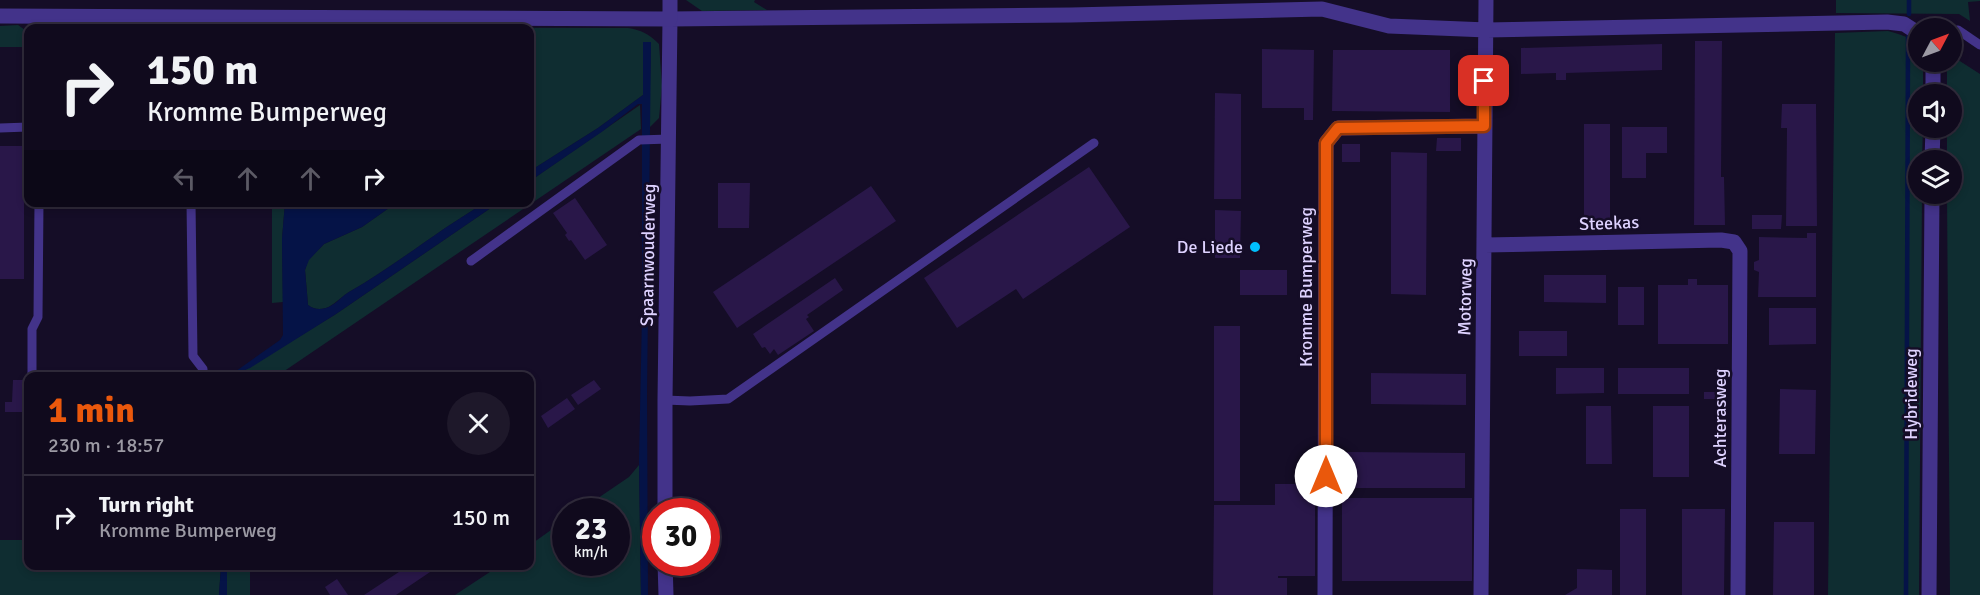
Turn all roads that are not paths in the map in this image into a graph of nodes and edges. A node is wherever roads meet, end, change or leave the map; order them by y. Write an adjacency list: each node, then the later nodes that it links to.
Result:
1 (670, 0): 4 (street, Spaarnwouderweg)
2 (1486, 0): 8 (street, Motorweg)
3 (0, 15): 5 (street)
4 (670, 19): 6 (street); 8 (street); 14 (street, Spaarnwouderweg)
5 (40, 22): 6 (street)
6 (189, 22)
7 (1908, 27): 8 (street)
8 (1486, 30): 11 (street, Motorweg)
9 (1962, 33): 10 (lane)
10 (1980, 45)
11 (1484, 126): 20 (street, Motorweg); 28 (street, Kromme Bumperweg)
12 (0, 128): 13 (lane)
13 (24, 128)
14 (662, 139): 21 (lane); 24 (street, Spaarnwouderweg)
15 (1094, 143): 24 (lane)
16 (1932, 204): 31 (street, Hybrideweg)
17 (39, 207): 22 (lane)
18 (191, 207): 23 (lane)
19 (1734, 242): 20 (street, Steekas); 30 (street, Achterasweg)
20 (1485, 245): 29 (street, Motorweg)
21 (471, 261)
22 (32, 372)
23 (203, 372)
24 (665, 400): 25 (street, Spaarnwouderweg)
25 (665, 498)
26 (666, 576): 27 (street)
27 (666, 595)
28 (1325, 595)
29 (1481, 595)
30 (1738, 595)
31 (1929, 595)

